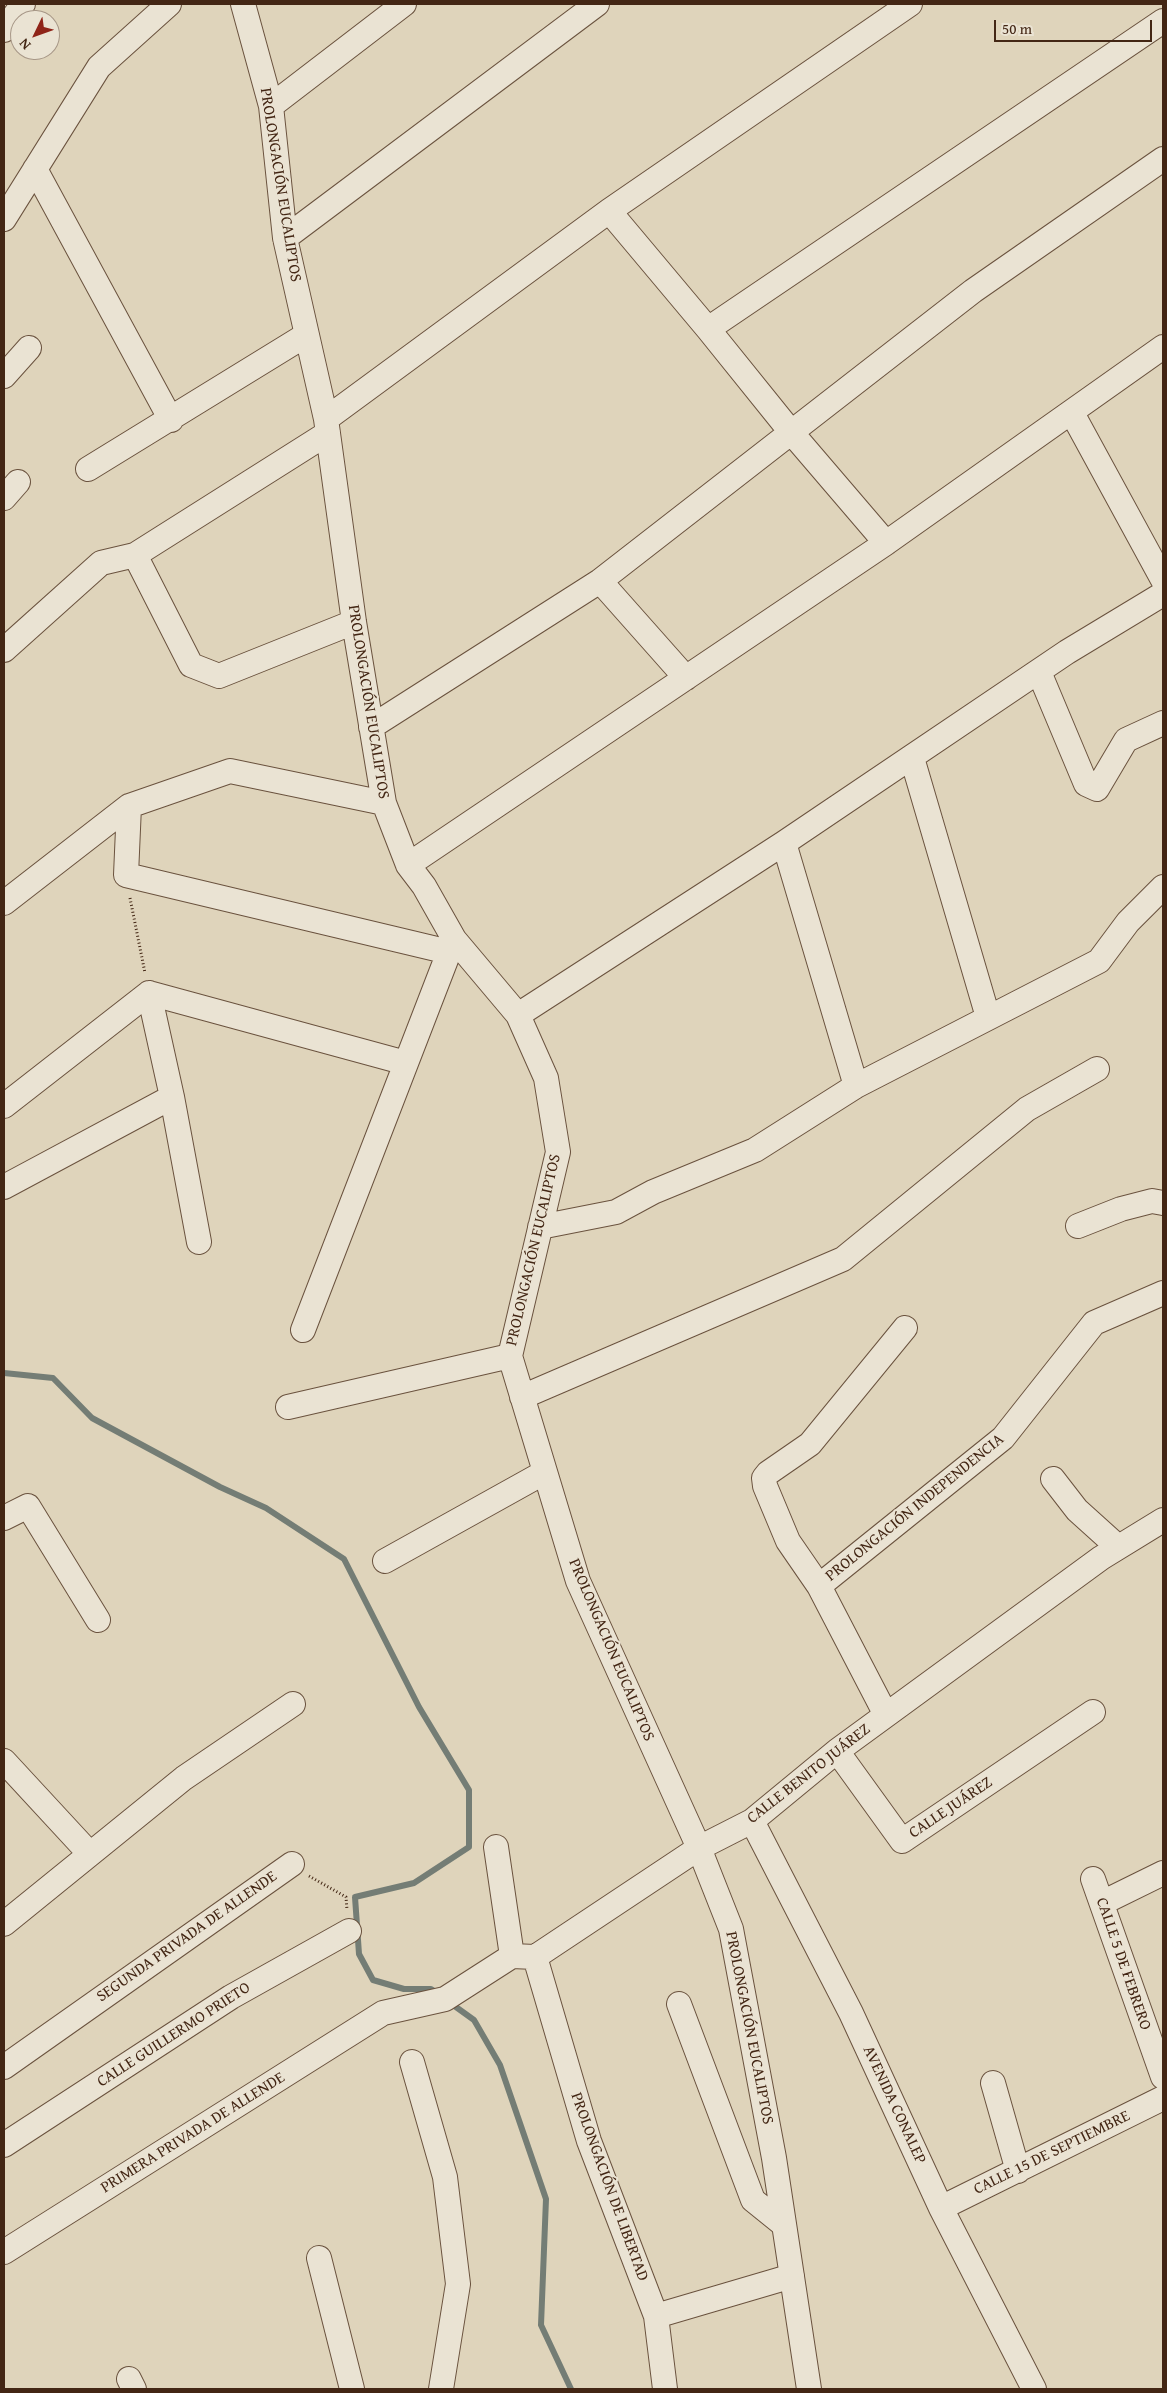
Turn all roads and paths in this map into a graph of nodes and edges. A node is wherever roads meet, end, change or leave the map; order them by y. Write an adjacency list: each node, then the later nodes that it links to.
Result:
1 (23, 4): 8 (street)
2 (169, 4): 11 (street)
3 (243, 4): 9 (street, PROLONGACIÓN EUCALIPTOS)
4 (404, 4): 9 (street)
5 (597, 4): 14 (street)
6 (910, 4): 12 (street)
7 (1163, 21): 15 (street)
8 (4, 30)
9 (271, 106): 14 (street, PROLONGACIÓN EUCALIPTOS)
10 (1163, 159): 23 (street)
11 (35, 169): 13 (street); 21 (street)
12 (609, 211): 15 (street); 22 (street)
13 (4, 219)
14 (285, 238): 16 (street, PROLONGACIÓN EUCALIPTOS)
15 (708, 329): 23 (street)
16 (306, 336): 21 (street); 22 (street, PROLONGACIÓN EUCALIPTOS)
17 (1163, 347): 20 (street)
18 (29, 348): 19 (street)
19 (4, 376)
20 (1072, 414): 25 (street); 27 (street)
21 (171, 420): 24 (street)
22 (327, 426): 26 (street); 30 (street, PROLONGACIÓN EUCALIPTOS)
23 (791, 432): 25 (street); 28 (street)
24 (88, 469)
25 (886, 543): 33 (street)
26 (135, 555): 30 (street); 31 (street)
27 (1163, 580)
28 (600, 581): 33 (street); 35 (street)
29 (1163, 594): 32 (street)
30 (354, 622): 35 (street, PROLONGACIÓN EUCALIPTOS)
31 (4, 650)
32 (1038, 672): 34 (street); 36 (street)
33 (686, 678): 40 (street)
34 (1163, 723)
35 (371, 727): 37 (street, PROLONGACIÓN EUCALIPTOS)
36 (912, 758): 39 (street); 47 (street)
37 (384, 804): 38 (street); 40 (street, PROLONGACIÓN EUCALIPTOS)
38 (130, 806): 41 (street); 43 (street)
39 (784, 844): 46 (street); 50 (street)
40 (408, 865): 44 (street, PROLONGACIÓN EUCALIPTOS)
41 (126, 875): 44 (street); 45 (path)
42 (1163, 887): 47 (street)
43 (4, 903)
44 (452, 945): 46 (street, PROLONGACIÓN EUCALIPTOS); 48 (street)
45 (149, 993): 48 (street); 51 (street); 52 (street)
46 (518, 1015): 56 (street, PROLONGACIÓN EUCALIPTOS)
47 (988, 1017): 50 (street)
48 (406, 1063): 60 (street)
49 (1097, 1068): 62 (street)
50 (856, 1086): 56 (street)
51 (172, 1097): 53 (street); 57 (street)
52 (4, 1106)
53 (4, 1187)
54 (1163, 1203): 55 (street)
55 (1078, 1226)
56 (540, 1227): 61 (street, PROLONGACIÓN EUCALIPTOS)
57 (199, 1242)
58 (1163, 1293): 70 (street, PROLONGACIÓN INDEPENDENCIA)
59 (905, 1328): 70 (street)
60 (303, 1330)
61 (510, 1356): 62 (street, PROLONGACIÓN EUCALIPTOS); 63 (street)
62 (522, 1397): 64 (street, PROLONGACIÓN EUCALIPTOS)
63 (288, 1407)
64 (545, 1472): 69 (street); 79 (street, PROLONGACIÓN EUCALIPTOS)
65 (1053, 1478): 68 (street)
66 (4, 1518): 71 (street)
67 (1163, 1520): 68 (street, CALLE BENITO JUÁREZ)
68 (1118, 1547): 74 (street, CALLE BENITO JUÁREZ)
69 (385, 1561)
70 (819, 1586): 74 (street)
71 (98, 1620)
72 (294, 1704): 80 (street)
73 (1093, 1712): 75 (street, CALLE JUÁREZ)
74 (886, 1715): 75 (street, CALLE BENITO JUÁREZ)
75 (837, 1751): 77 (street, CALLE BENITO JUÁREZ)
76 (4, 1761): 80 (street)
77 (752, 1821): 79 (street, CALLE BENITO JUÁREZ); 97 (street, AVENIDA CONALEP)
78 (496, 1848): 87 (street, PROLONGACIÓN DE LIBERTAD)
79 (699, 1848): 87 (street, CALLE BENITO JUÁREZ); 98 (street, PROLONGACIÓN EUCALIPTOS)
80 (90, 1854): 85 (street)
81 (292, 1864): 86 (path, SEGUNDA PRIVADA DE ALLENDE); 91 (street, SEGUNDA PRIVADA DE ALLENDE)
82 (1163, 1873): 84 (street)
83 (1093, 1879): 84 (street, CALLE 5 DE FEBRERO)
84 (1102, 1902): 92 (street, CALLE 5 DE FEBRERO)
85 (4, 1924)
86 (349, 1931): 95 (street, CALLE GUILLERMO PRIETO)
87 (524, 1956): 89 (street, CALLE BENITO JUÁREZ); 102 (street, PROLONGACIÓN DE LIBERTAD)
88 (679, 2004): 98 (street)
89 (383, 2013): 99 (street, PRIMERA PRIVADA DE ALLENDE)
90 (412, 2062): 104 (street)
91 (4, 2067)
92 (1163, 2077)
93 (993, 2083): 96 (street)
94 (1163, 2098): 96 (street, CALLE 15 DE SEPTIEMBRE)
95 (4, 2145)
96 (1018, 2171): 97 (street, CALLE 15 DE SEPTIEMBRE)
97 (941, 2208): 107 (street, AVENIDA CONALEP)
98 (784, 2225): 101 (street, PROLONGACIÓN EUCALIPTOS)
99 (4, 2252)
100 (319, 2258): 103 (street)
101 (792, 2276): 102 (street); 106 (street, PROLONGACIÓN EUCALIPTOS)
102 (656, 2316): 105 (street, PROLONGACIÓN DE LIBERTAD)
103 (352, 2389)
104 (441, 2389)
105 (665, 2389)
106 (809, 2389)
107 (1034, 2389)

